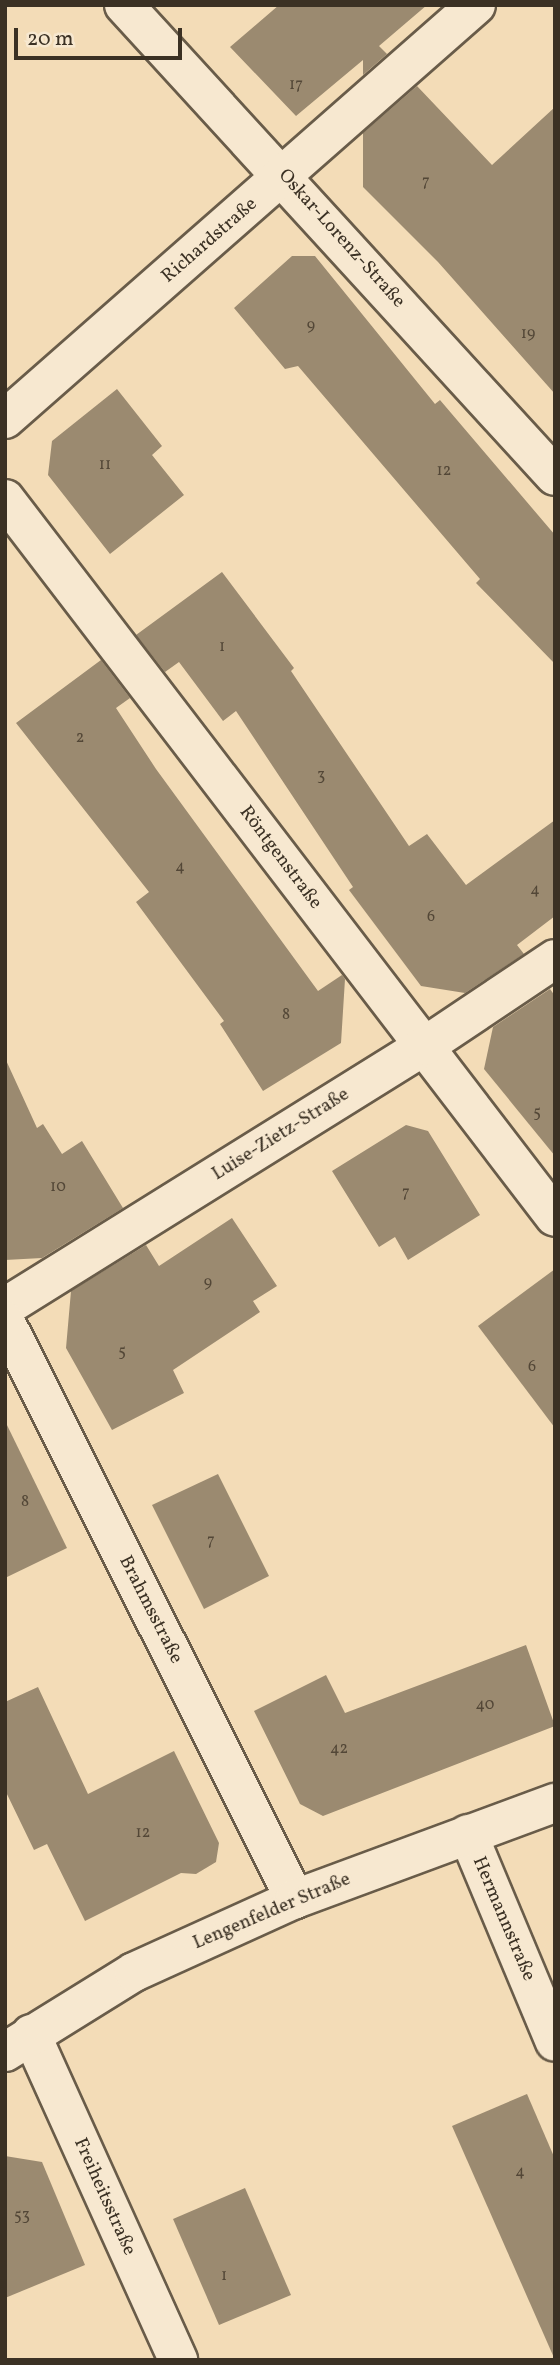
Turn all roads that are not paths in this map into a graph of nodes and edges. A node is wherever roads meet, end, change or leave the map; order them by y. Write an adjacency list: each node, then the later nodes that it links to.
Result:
1 (124, 5): 3 (street, Oskar-Lorenz-Straße)
2 (476, 5): 3 (street, Richardstraße)
3 (284, 176): 4 (street, Richardstraße); 5 (street, Oskar-Lorenz-Straße)
4 (5, 419)
5 (555, 476)
6 (5, 499): 8 (street, Röntgenstraße)
7 (555, 959): 8 (street, Luise-Zietz-Straße)
8 (425, 1046): 9 (street, Röntgenstraße); 10 (street, Luise-Zietz-Straße)
9 (555, 1217)
10 (5, 1307)
11 (5, 1321): 14 (street, Brahmsstraße)
12 (555, 1803): 13 (street, Lengenfelder Straße)
13 (468, 1834): 14 (street, Lengenfelder Straße); 15 (street, Hermannstraße)
14 (295, 1899): 16 (street, Lengenfelder Straße)
15 (555, 2042)
16 (18, 2043): 17 (street, Freiheitsstraße)
17 (178, 2360)

